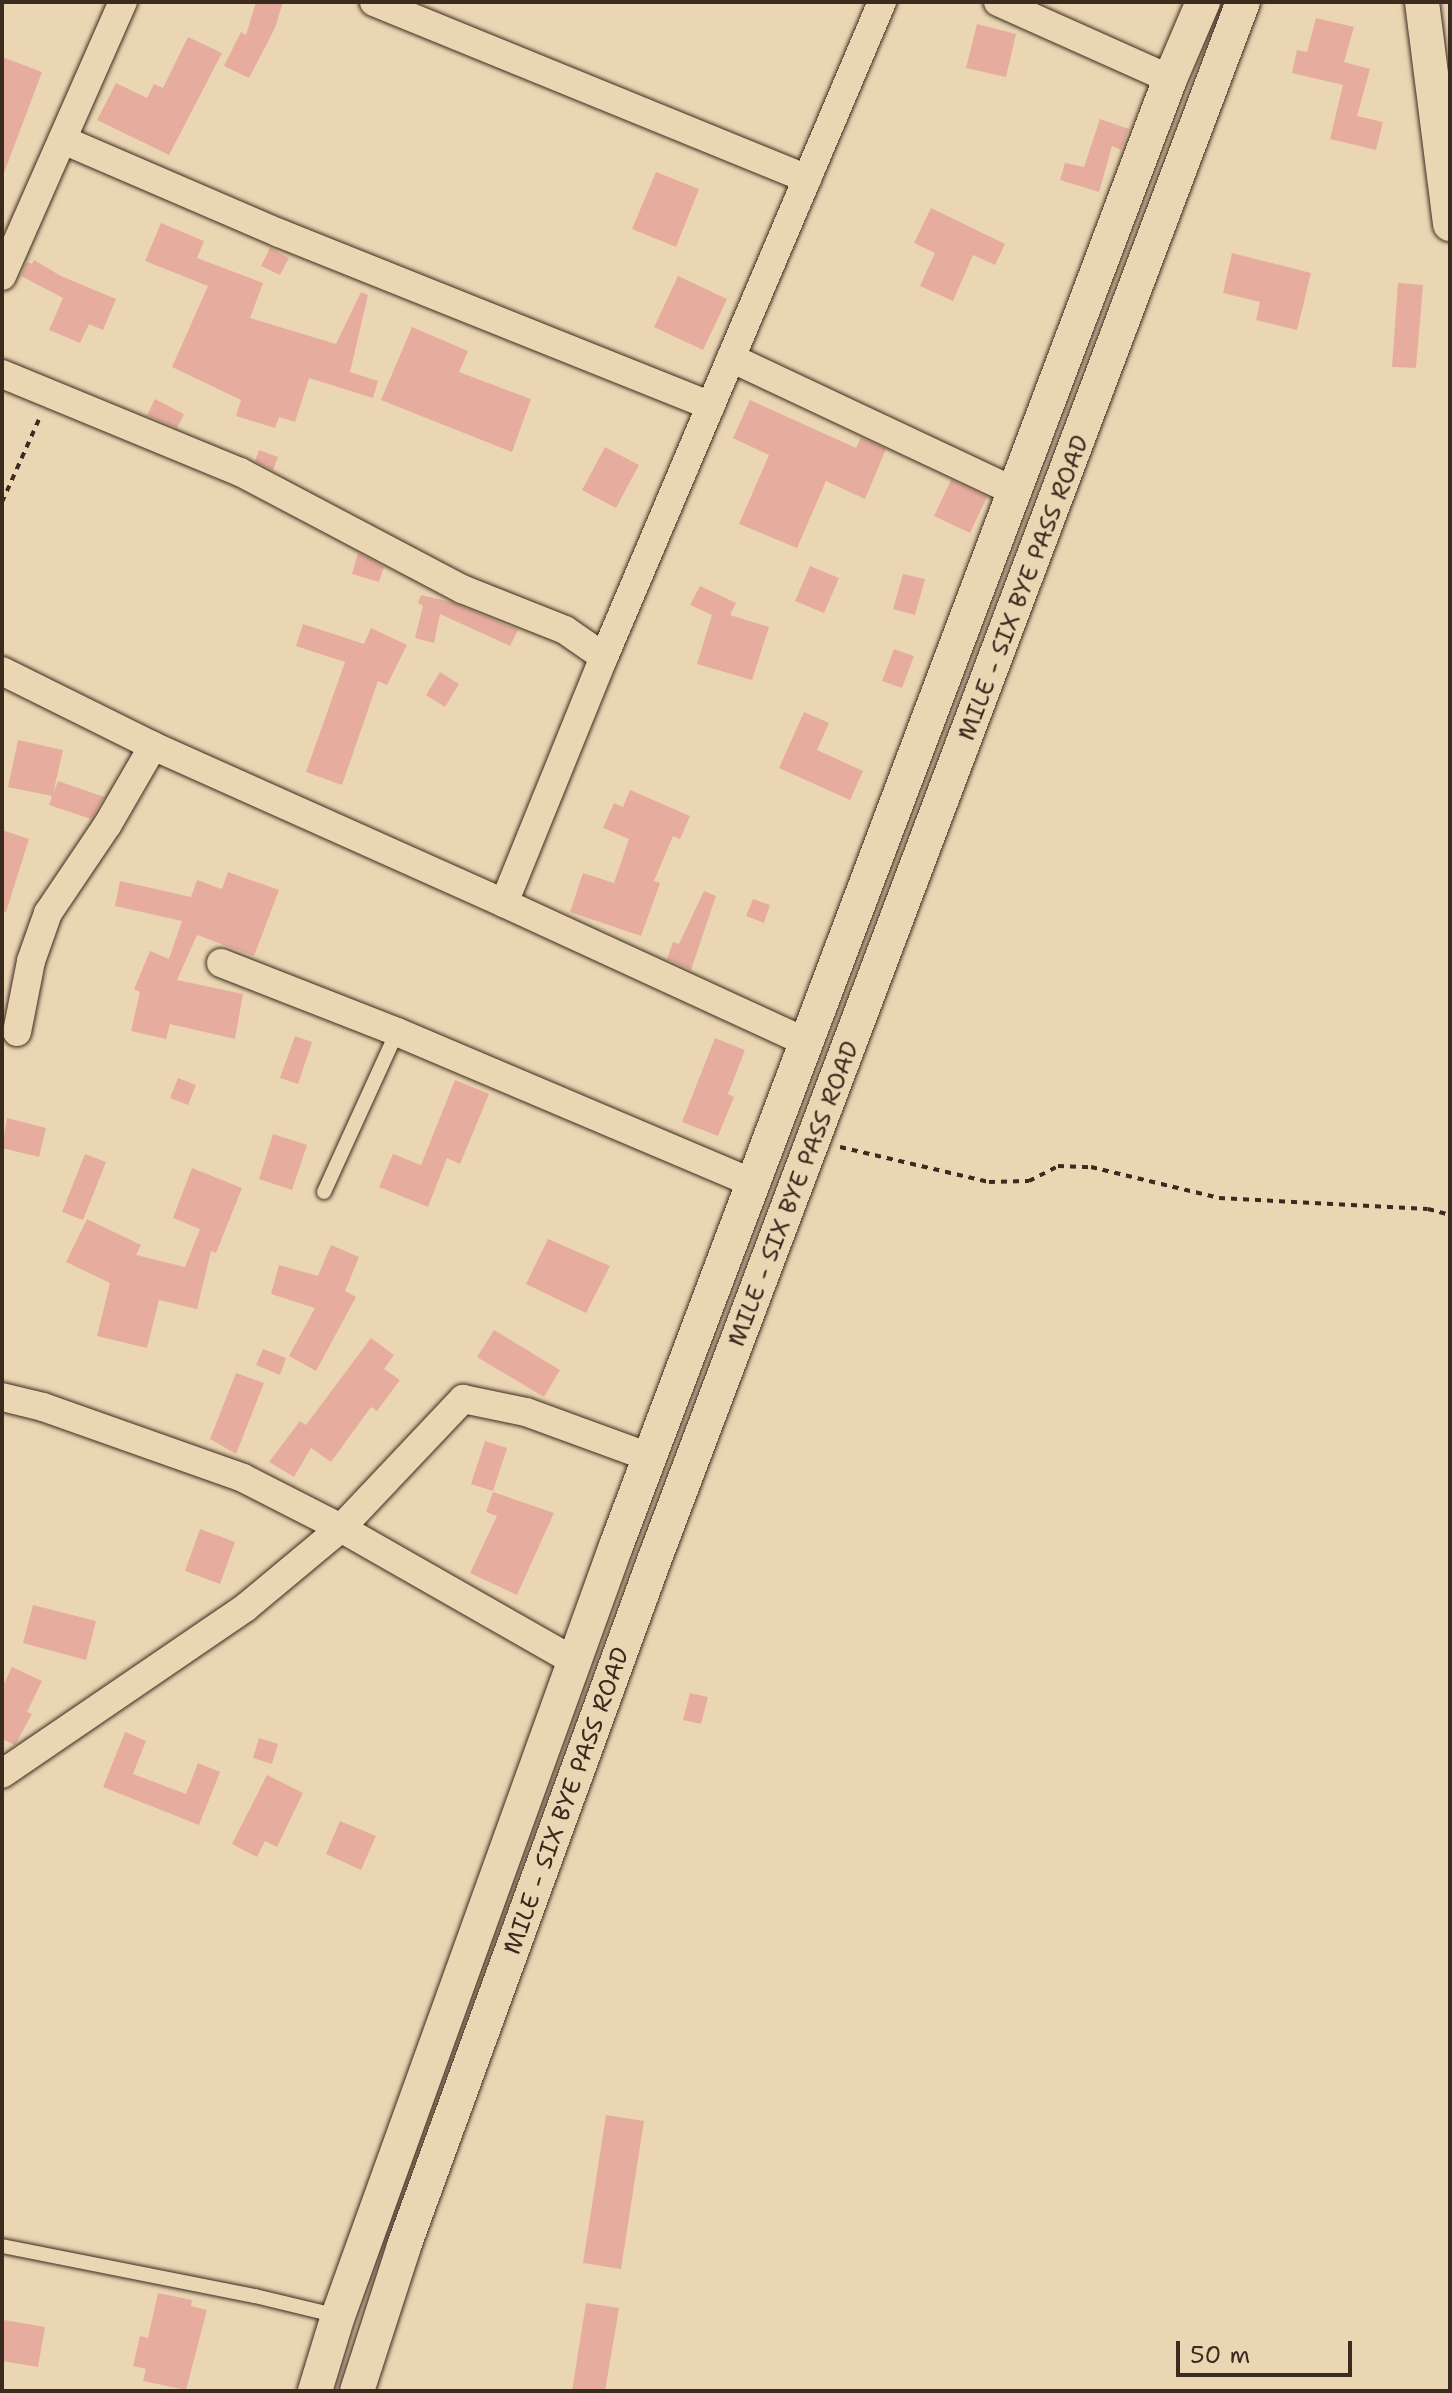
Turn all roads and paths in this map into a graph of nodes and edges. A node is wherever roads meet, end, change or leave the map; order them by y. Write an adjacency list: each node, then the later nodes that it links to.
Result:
1 (123, 2): 9 (street)
2 (374, 2): 10 (street)
3 (882, 2): 10 (street)
4 (998, 2): 8 (street)
5 (1203, 2): 8 (street)
6 (1243, 2): 27 (street, MILE - SIX BYE PASS ROAD)
7 (1422, 2): 11 (street)
8 (1170, 79): 17 (street)
9 (63, 140): 12 (street); 16 (street)
10 (807, 179): 13 (street)
11 (1450, 224)
12 (2, 276)
13 (731, 358): 16 (street); 17 (street)
14 (2, 374): 15 (street)
15 (50, 394): 18 (path); 19 (street)
16 (711, 406): 19 (street)
17 (1014, 491): 26 (street)
18 (2, 502)
19 (604, 657): 22 (street)
20 (2, 671): 21 (street)
21 (153, 746): 22 (street); 24 (street)
22 (504, 903): 26 (street)
23 (221, 963): 25 (street)
24 (17, 1032)
25 (397, 1032): 28 (street); 29 (lane)
26 (806, 1042): 28 (street)
27 (814, 1141): 30 (path); 35 (street, MILE - SIX BYE PASS ROAD)
28 (753, 1183): 32 (street)
29 (324, 1192)
30 (1450, 1215)
31 (2, 1397): 33 (street)
32 (649, 1457): 33 (street); 34 (street)
33 (341, 1528): 36 (street); 37 (street)
34 (616, 1546): 35 (street); 36 (street)
35 (655, 1558): 41 (street, MILE - SIX BYE PASS ROAD)
36 (574, 1661): 39 (street)
37 (6, 1765)
38 (2, 2246): 39 (lane)
39 (338, 2316): 40 (street)
40 (315, 2391)
41 (357, 2391)

